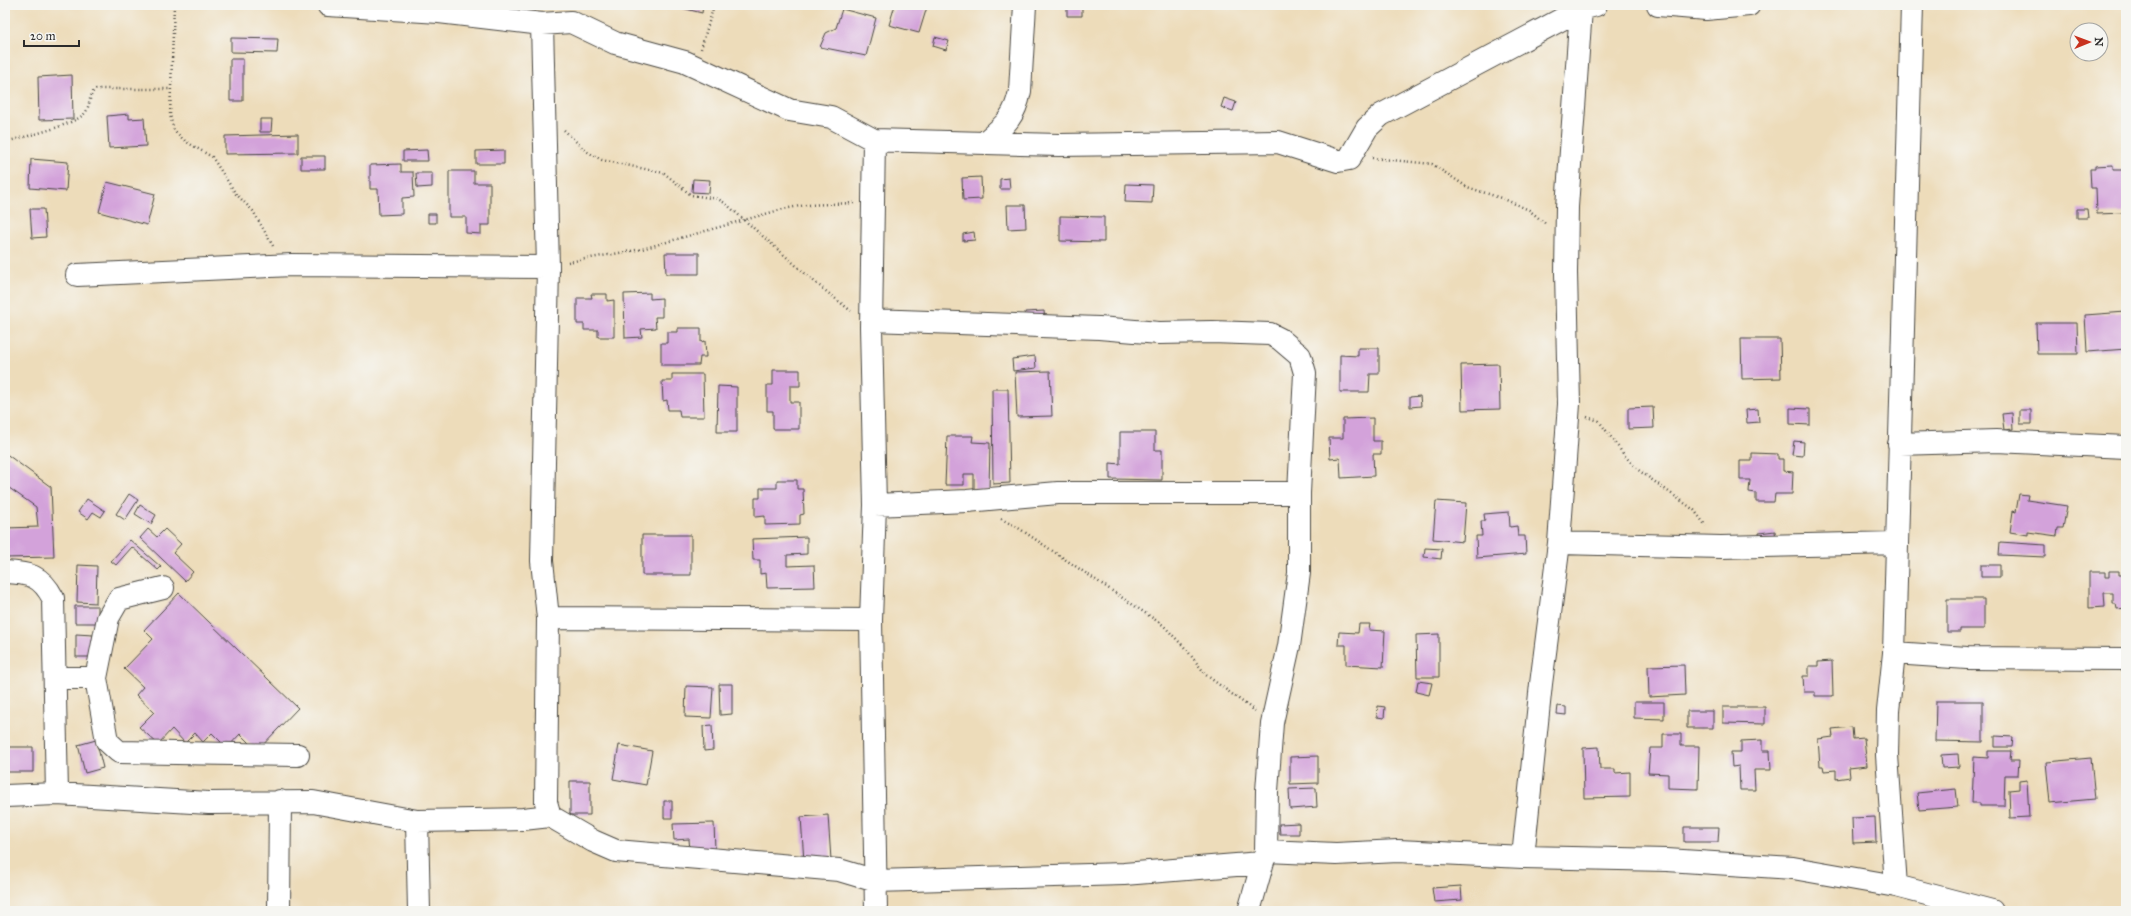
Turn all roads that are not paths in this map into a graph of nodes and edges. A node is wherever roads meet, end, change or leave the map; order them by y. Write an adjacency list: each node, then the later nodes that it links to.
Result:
1 (328, 5): 7 (street)
2 (1025, 5): 10 (street)
3 (1658, 5): 4 (street)
4 (1749, 5)
5 (1912, 5): 14 (street)
6 (1589, 7): 10 (street); 18 (street)
7 (485, 11): 8 (street)
8 (542, 24): 9 (street); 11 (street)
9 (874, 140): 10 (street); 13 (street)
10 (986, 142)
11 (548, 272): 12 (street); 22 (street)
12 (77, 275)
13 (871, 324): 16 (street); 17 (street)
14 (1899, 444): 15 (street); 19 (street)
15 (2126, 447)
16 (1299, 493): 17 (street); 34 (street)
17 (875, 505): 23 (street)
18 (1559, 543): 19 (street); 35 (street)
19 (1897, 543): 24 (street)
20 (5, 572): 26 (street)
21 (163, 588): 27 (street)
22 (548, 618): 23 (street); 32 (street)
23 (871, 620): 36 (street)
24 (1894, 653): 25 (street); 37 (street)
25 (2126, 659)
26 (56, 678): 27 (street); 29 (street)
27 (96, 678): 28 (street)
28 (298, 755)
29 (57, 794): 30 (street); 31 (street)
30 (5, 796)
31 (280, 801): 33 (street); 38 (street)
32 (550, 816): 33 (street); 36 (street)
33 (417, 821): 39 (street)
34 (1264, 857): 35 (street); 36 (street); 41 (street)
35 (1523, 857): 37 (street)
36 (876, 881): 40 (street)
37 (1896, 886): 42 (street)
38 (279, 911)
39 (419, 911)
40 (876, 911)
41 (1250, 911)
42 (1992, 911)

